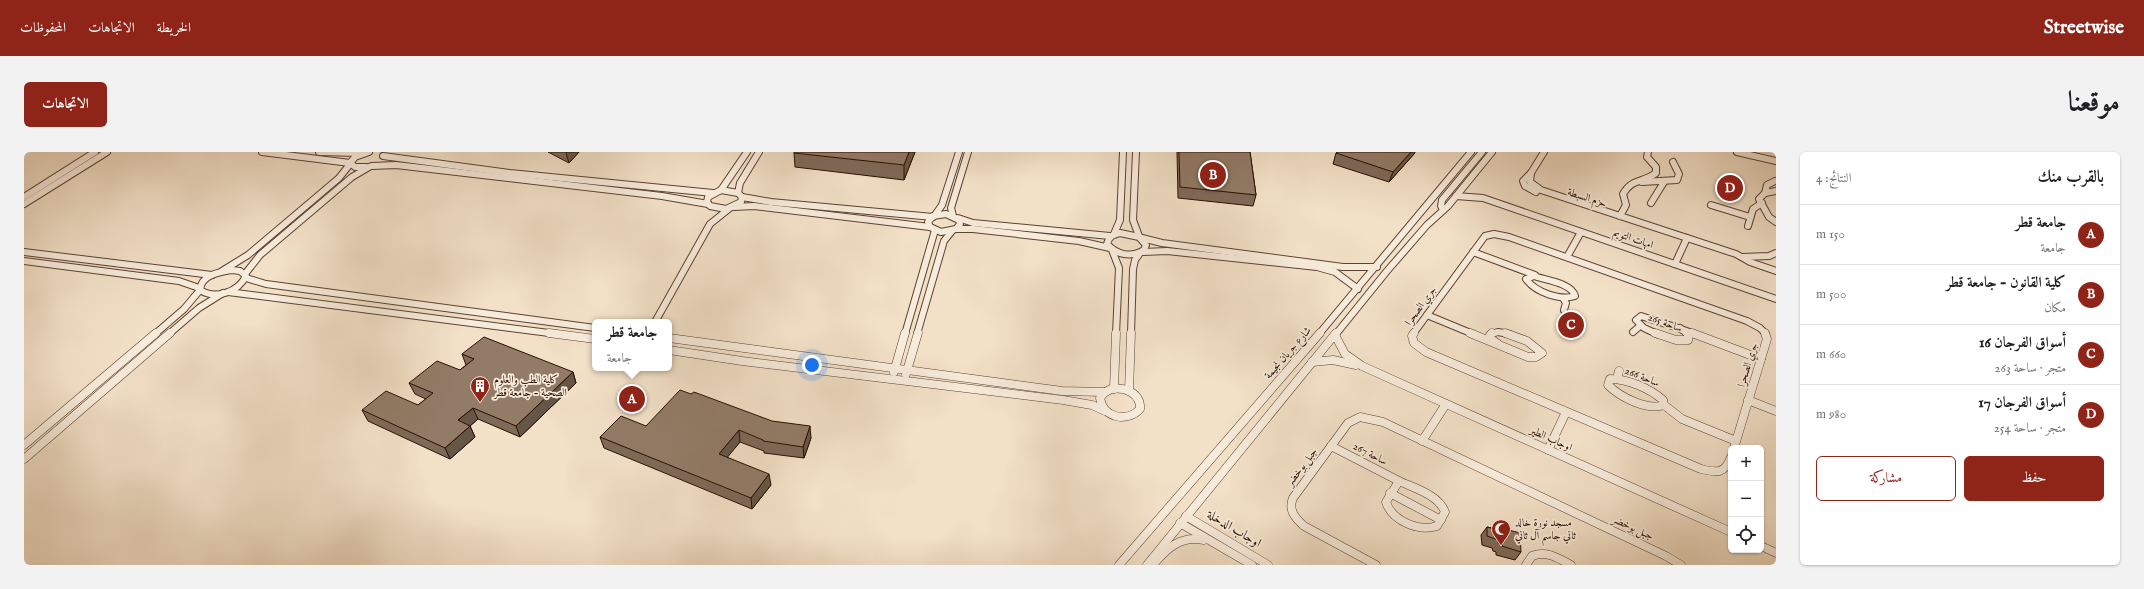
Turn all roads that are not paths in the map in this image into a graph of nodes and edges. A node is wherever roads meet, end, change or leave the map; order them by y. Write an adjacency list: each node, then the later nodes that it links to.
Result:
1 (95, 152): 37 (street)
2 (107, 152): 41 (street)
3 (262, 152): 21 (street)
4 (319, 152): 17 (street)
5 (747, 152): 31 (street)
6 (759, 152): 35 (street)
7 (959, 152): 47 (street)
8 (968, 152): 49 (street)
9 (1123, 152): 58 (street)
10 (1136, 152): 59 (street)
11 (1471, 152): 74 (street, شارع جريان نجيمة)
12 (1482, 152): 45 (street)
13 (1492, 152): 29 (street)
14 (1544, 152): 46 (street, حزم السبطة)
15 (1648, 152): 24 (street)
16 (1737, 152): 19 (street)
17 (366, 153): 21 (street)
18 (380, 154): 22 (street); 23 (street)
19 (1776, 161)
20 (1673, 162): 26 (street)
21 (350, 163): 22 (street); 76 (street)
22 (371, 166): 28 (street); 79 (street)
23 (584, 181): 27 (street); 28 (street)
24 (1634, 181): 26 (street); 48 (street)
25 (1775, 181): 34 (street)
26 (1664, 182): 39 (street)
27 (612, 184): 30 (street); 33 (street)
28 (578, 186): 30 (street)
29 (1464, 186): 36 (street); 38 (street, امهات التويم)
30 (608, 190): 43 (street)
31 (722, 190): 33 (street); 35 (street)
32 (1776, 191): 34 (street)
33 (713, 193): 43 (street)
34 (1765, 193): 40 (street)
35 (740, 195): 44 (street); 47 (street)
36 (1456, 196): 38 (street, امهات التويم); 45 (street)
37 (24, 197)
38 (1483, 198): 57 (street, امهات التويم)
39 (1651, 203)
40 (1762, 203): 50 (street); 51 (street)
41 (24, 204)
42 (1711, 204): 50 (street)
43 (709, 205): 44 (street); 52 (street)
44 (732, 207): 52 (street); 54 (street)
45 (1443, 210): 100 (street)
46 (1603, 212): 48 (street, حزم السبطة); 56 (street, حزم السبطة)
47 (934, 216): 49 (street); 54 (street)
48 (1620, 216): 56 (street, حزم السبطة)
49 (956, 217): 55 (street); 58 (street)
50 (1750, 217): 53 (street)
51 (1776, 222)
52 (710, 224): 92 (street)
53 (1748, 226)
54 (932, 228): 55 (street); 72 (street)
55 (954, 230): 61 (street); 73 (street)
56 (1660, 230): 60 (street, حزم السبطة)
57 (1581, 232): 68 (street); 71 (street, امهات التويم)
58 (1112, 235): 59 (street); 61 (street)
59 (1140, 237): 63 (street); 65 (street)
60 (1687, 238): 69 (street, حزم السبطة); 71 (street)
61 (1111, 249): 63 (street); 116 (street)
62 (24, 252): 78 (street)
63 (1142, 252): 65 (street); 117 (street)
64 (1473, 252): 68 (street, جري الصحرا); 75 (street); 90 (street, جري الصحرا)
65 (1218, 253): 67 (street)
66 (1776, 253): 69 (street)
67 (1242, 256): 74 (street); 83 (street)
68 (1567, 257): 107 (street, جري الصحرا)
69 (1742, 257): 77 (street, حزم السبطة)
70 (24, 261): 82 (street)
71 (1675, 264): 86 (street, امهات التويم)
72 (926, 266): 73 (street); 87 (street)
73 (936, 267): 88 (street)
74 (1378, 267): 83 (street, شارع جريان نجيمة)
75 (1514, 268): 80 (street); 81 (street)
76 (222, 271): 78 (street); 79 (street)
77 (1776, 271)
78 (212, 274): 82 (street)
79 (245, 276): 84 (street); 91 (street)
80 (1541, 277): 81 (street); 85 (street)
81 (1526, 279): 85 (street)
82 (199, 289): 84 (street); 129 (street)
83 (1358, 290): 144 (street, شارع جريان نجيمة)
84 (226, 292): 94 (street); 132 (street)
85 (1563, 298): 89 (street)
86 (1776, 299)
87 (913, 309): 88 (street); 110 (street)
88 (925, 310): 111 (street)
89 (1564, 310)
90 (1427, 315): 97 (street); 125 (street, جري الصحرا)
91 (510, 317): 94 (street); 95 (street)
92 (656, 319)
93 (1640, 326): 96 (street, ساحة 265); 98 (street); 103 (street, ساحة 265)
94 (500, 327): 102 (street)
95 (592, 328)
96 (1680, 328): 103 (street, ساحة 265); 104 (street, ساحة 265)
97 (1470, 332): 99 (street); 105 (street)
98 (1633, 332)
99 (1491, 333): 105 (street); 105 (street)
100 (1334, 335): 108 (street); 109 (street, اوجاب الطير)
101 (672, 338): 110 (street)
102 (592, 339)
103 (1689, 339): 104 (street, ساحة 265)
104 (1708, 340): 107 (street, ساحة 265)
105 (1498, 344)
106 (672, 350): 113 (street)
107 (1761, 359): 119 (street, جري الصحرا)
108 (1312, 362): 109 (street, اوجاب الطير); 136 (street)
109 (1362, 366): 120 (street, اوجاب الطير)
110 (895, 368): 111 (street); 113 (street)
111 (907, 370): 115 (street); 118 (street)
112 (1619, 371): 114 (street)
113 (892, 378): 115 (street)
114 (1617, 379): 121 (street, ساحة 266); 122 (street, ساحة 266)
115 (905, 380): 123 (street)
116 (1114, 389): 117 (street); 118 (street)
117 (1129, 391): 123 (street)
118 (1104, 392): 123 (street)
119 (1748, 400): 124 (street, جري الصحرا); 128 (street, جري الصحرا)
120 (1446, 404): 127 (street); 131 (street, اوجاب الطير)
121 (1664, 404): 122 (street, ساحة 266); 126 (street, ساحة 266)
122 (1646, 405): 126 (street, ساحة 266)
123 (1105, 411)
124 (1776, 411)
125 (1566, 412): 131 (street); 133 (street, جري الصحرا)
126 (1682, 419): 128 (street, ساحة 266)
127 (1422, 440): 130 (street, جبل بوخضر); 151 (street, جبل بوخضر)
128 (1735, 444)
129 (24, 445)
130 (1331, 446): 134 (street, ساحة 267); 149 (street, جبل بوخضر)
131 (1548, 450): 139 (street, اوجاب الطير)
132 (24, 460)
133 (1728, 466)
134 (1399, 481): 135 (street); 137 (street, ساحة 267)
135 (1390, 493): 137 (street); 137 (street)
136 (1186, 516): 138 (street); 148 (street, اوجاب الدخلة)
137 (1441, 520)
138 (1180, 523): 140 (street, اوجاب الدخلة); 145 (street)
139 (1728, 531)
140 (1213, 542): 146 (street); 147 (street, اوجاب الدخلة)
141 (1764, 547): 142 (street)
142 (1776, 553)
143 (1528, 564): 150 (street)
144 (1120, 565)
145 (1147, 565)
146 (1153, 565)
147 (1252, 565)
148 (1268, 565)
149 (1376, 565)
150 (1571, 565)
151 (1681, 565)

